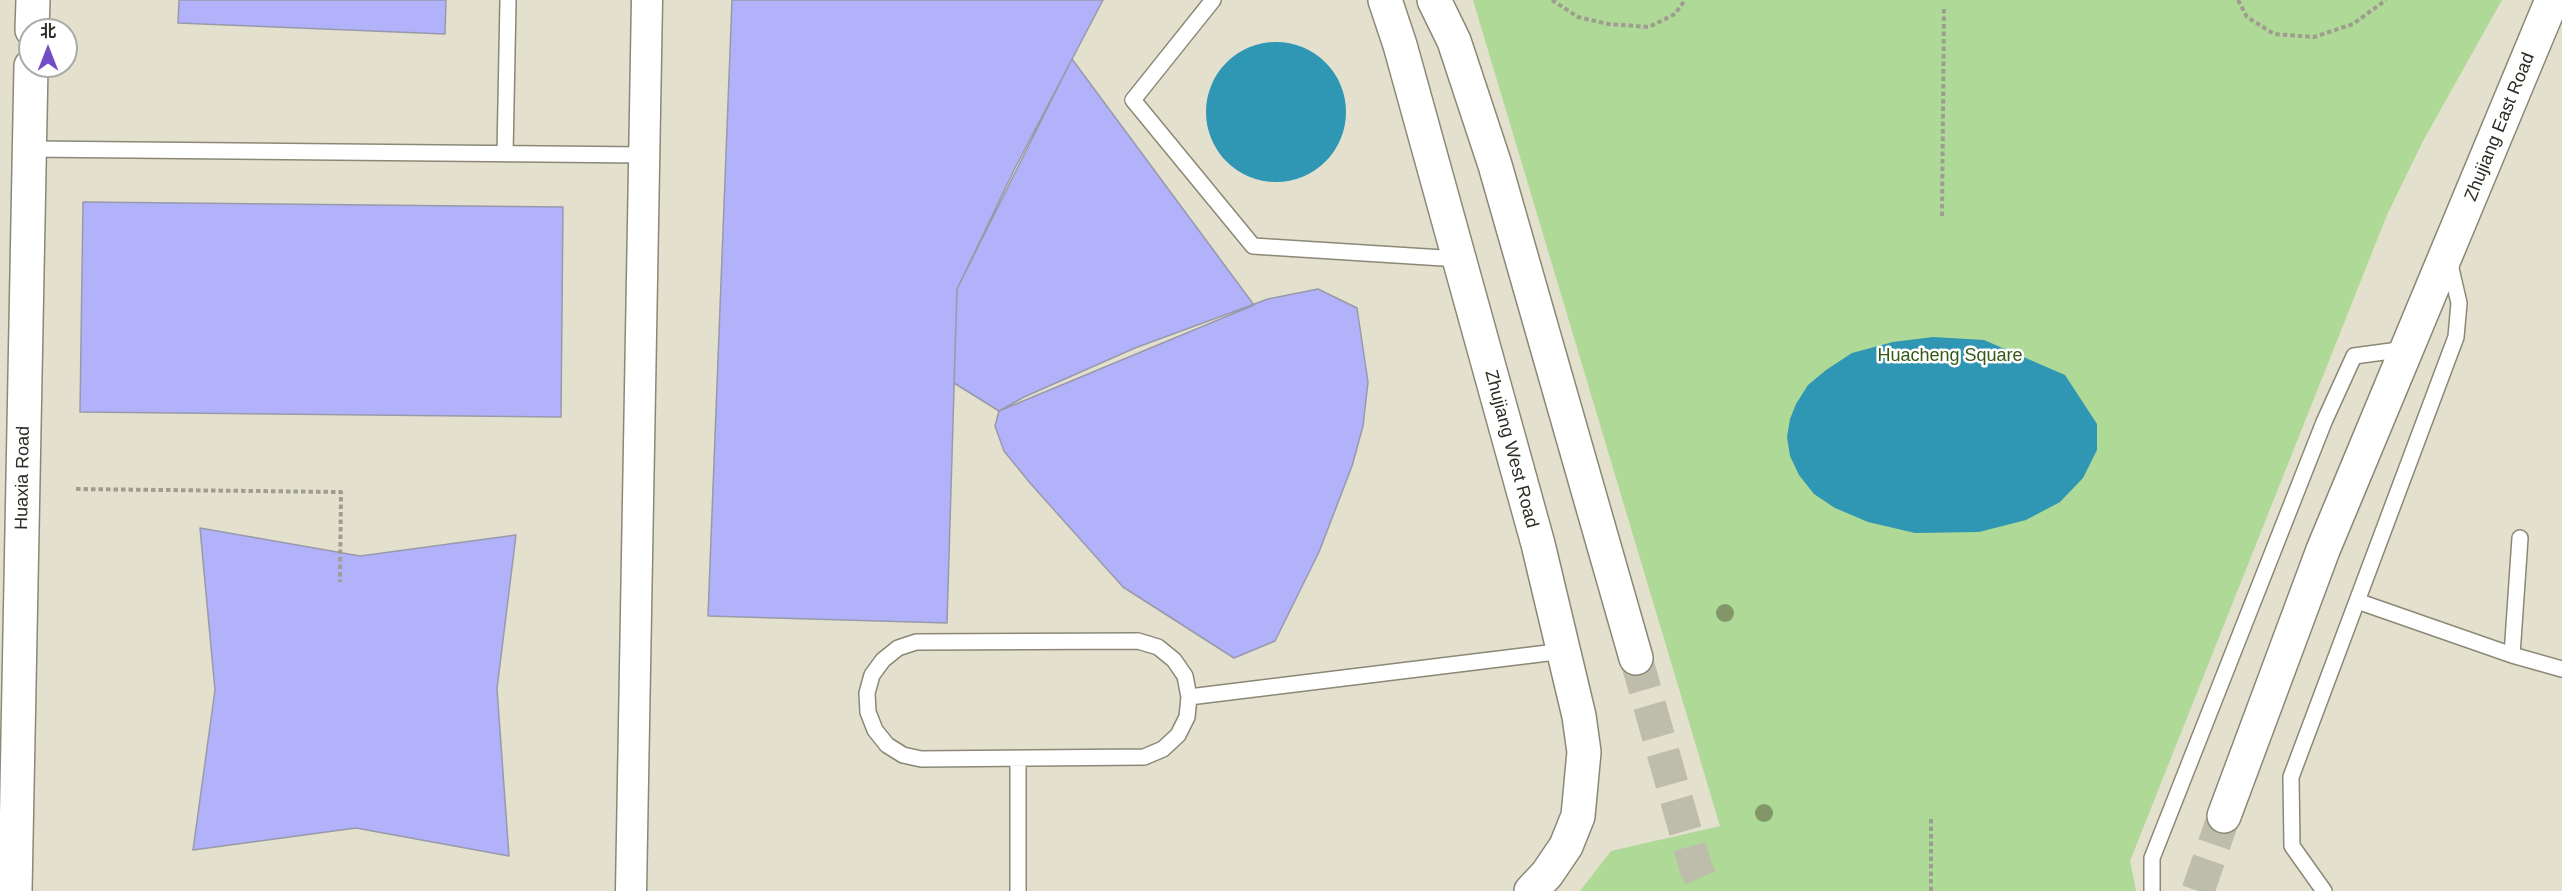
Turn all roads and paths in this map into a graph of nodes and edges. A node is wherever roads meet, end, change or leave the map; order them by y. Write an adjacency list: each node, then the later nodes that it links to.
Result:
1 (33, 0): 13 (main road)
2 (508, 0): 16 (lane)
3 (647, 0): 17 (street)
4 (1213, 0): 20 (lane)
5 (1385, 0): 20 (main road, Zhujiang West Road)
6 (1434, 0): 28 (main road)
7 (1552, 0): 8 (path)
8 (1685, 0)
9 (2238, 0): 10 (path)
10 (2386, 0)
11 (2552, 0): 19 (main road, Zhujiang East Road)
12 (1944, 8): 18 (path)
13 (32, 18)
14 (31, 78): 15 (main road, Huaxia Road)
15 (30, 149): 16 (lane); 34 (main road, Huaxia Road)
16 (506, 154): 17 (lane)
17 (644, 155): 35 (street)
18 (1942, 216)
19 (2447, 254): 21 (main road, Zhujiang East Road); 25 (lane)
20 (1459, 259): 26 (main road, Zhujiang West Road)
21 (2408, 348): 32 (main road, Zhujiang East Road); 39 (lane)
22 (76, 489): 24 (path)
23 (2520, 538): 27 (lane)
24 (340, 582)
25 (2357, 601): 27 (lane); 40 (lane)
26 (1564, 651): 30 (lane); 37 (main road, Zhujiang West Road)
27 (2512, 655): 29 (lane)
28 (1636, 658)
29 (2562, 669)
30 (1189, 697): 31 (lane); 31 (lane)
31 (1018, 759): 36 (lane)
32 (2224, 816)
33 (1931, 819): 38 (path)
34 (15, 891)
35 (631, 891)
36 (1018, 891)
37 (1531, 891)
38 (1931, 891)
39 (2152, 891)
40 (2324, 891)

